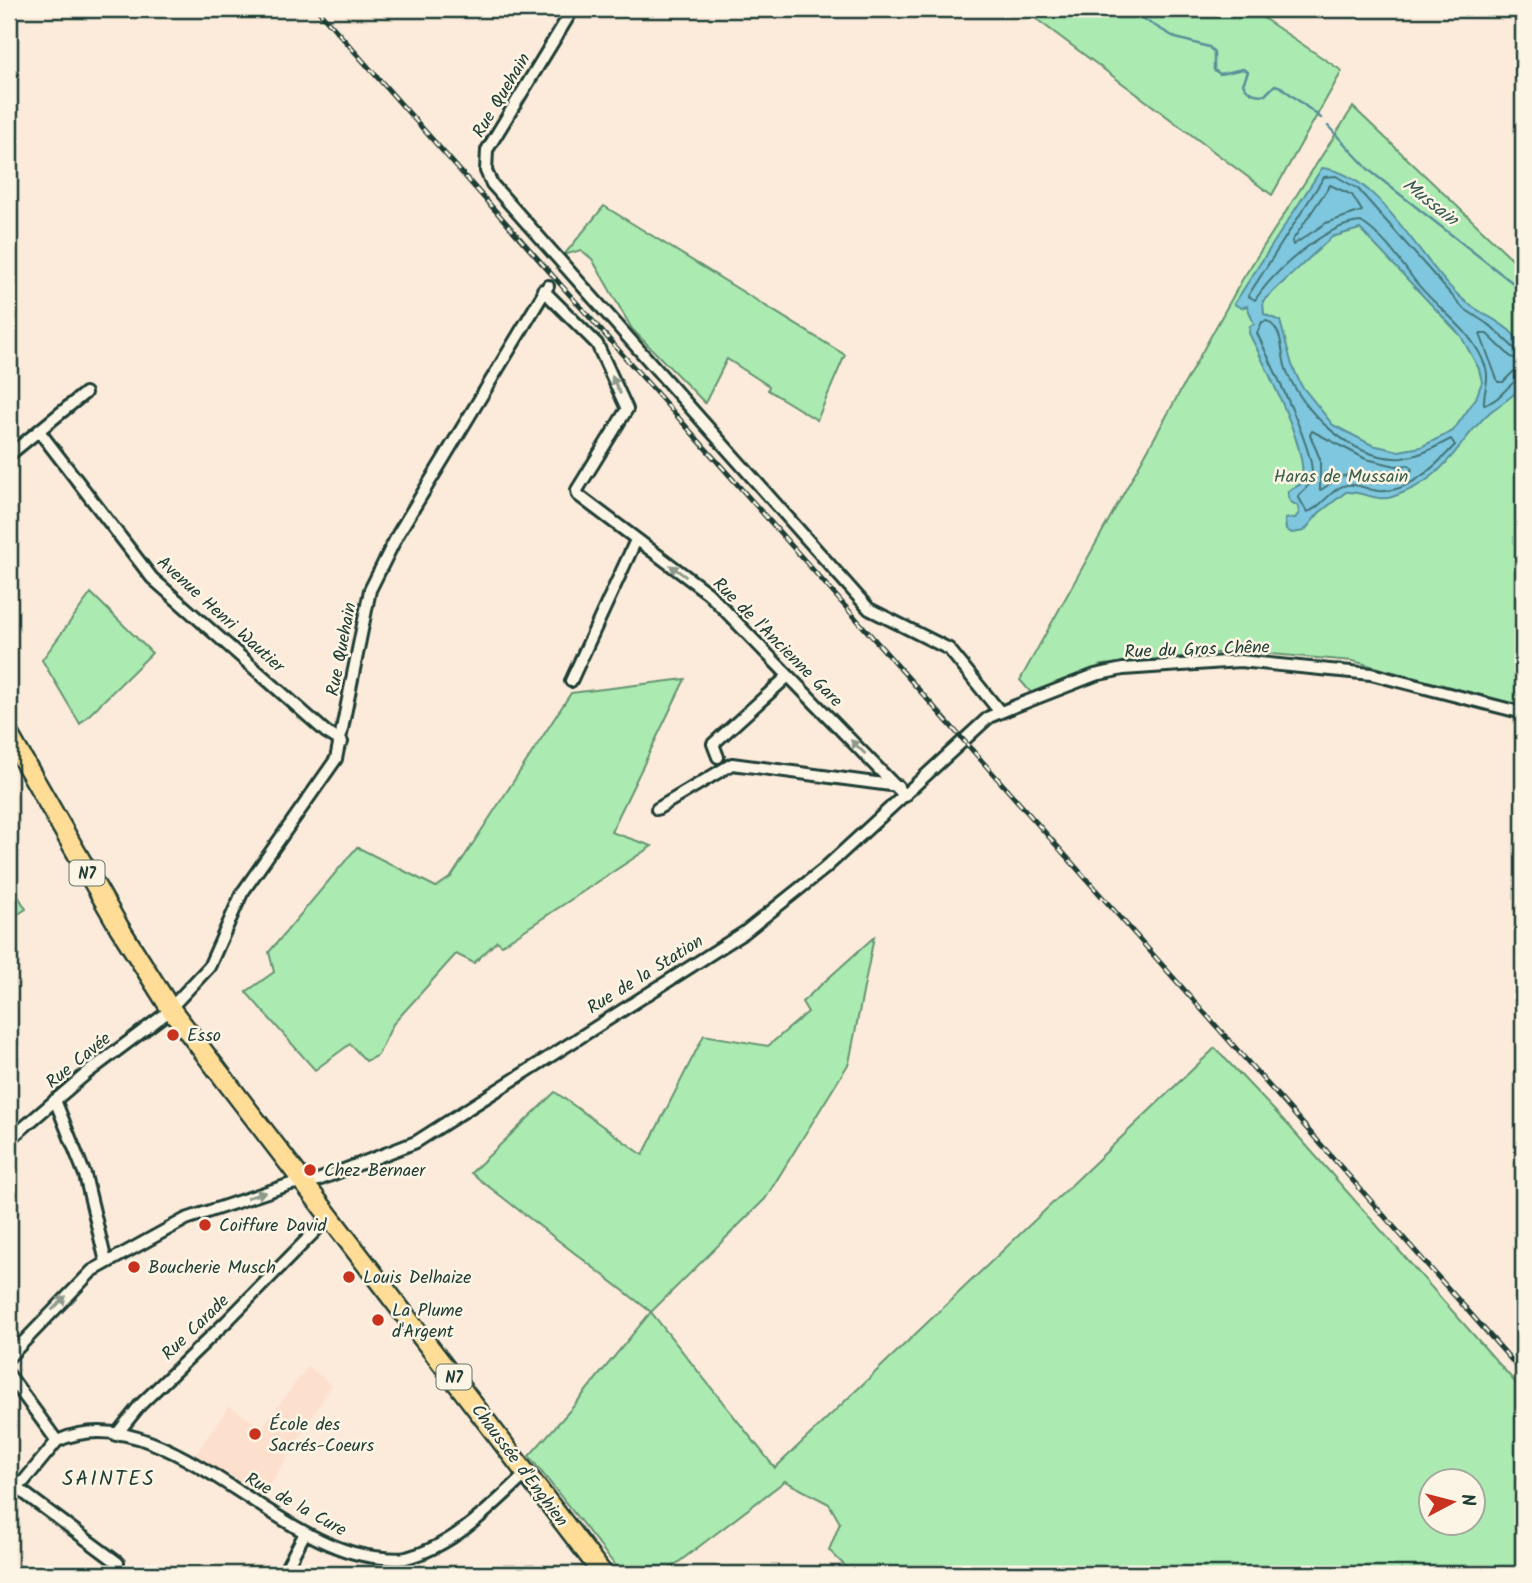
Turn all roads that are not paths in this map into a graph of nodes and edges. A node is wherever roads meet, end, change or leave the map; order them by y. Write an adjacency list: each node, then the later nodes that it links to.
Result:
1 (573, 9): 9 (street, Rue Quehain)
2 (545, 288): 6 (street, Rue de l'Ancienne Gare, one-way to 2); 13 (street, Rue Quehain)
3 (85, 393): 4 (street)
4 (39, 431): 5 (street); 13 (street, Avenue Henri Wautier)
5 (9, 455)
6 (636, 540): 7 (street, Rue de l'Ancienne Gare, one-way to 6); 8 (street)
7 (787, 677): 14 (street); 15 (street, Rue de l'Ancienne Gare, one-way to 7)
8 (571, 681)
9 (1000, 712): 10 (street, Rue du Gros Chêne); 12 (street, Rue du Gros Chêne)
10 (1523, 713)
11 (9, 735): 18 (main road, Chaussée d'Enghien / N7)
12 (967, 737): 16 (street, Rue de la Station)
13 (342, 742): 18 (street, Rue Quehain)
14 (718, 757)
15 (898, 786): 16 (street, Rue de l'Ancienne Gare); 17 (street)
16 (905, 796): 21 (street, Rue de la Station)
17 (657, 809)
18 (170, 1008): 19 (street, Rue Cavée); 21 (main road, Chaussée d'Enghien / N7)
19 (55, 1100): 20 (street, Rue Cavée); 23 (street)
20 (9, 1140)
21 (304, 1181): 22 (main road, Chaussée d'Enghien / N7); 23 (street, Rue de la Station, one-way to 21)
22 (330, 1216): 26 (street, Rue Carade); 28 (main road, Chaussée d'Enghien / N7)
23 (106, 1262): 24 (street, Rue de la Station, one-way to 23)
24 (10, 1353)
25 (9, 1375): 27 (street)
26 (116, 1435): 27 (street, Rue de la Cure); 30 (street, Rue de la Cure)
27 (57, 1441): 29 (street)
28 (526, 1474): 30 (street, Rue de la Cure); 33 (main road, Chaussée d'Enghien / N7)
29 (13, 1487): 31 (street)
30 (305, 1533): 32 (street)
31 (118, 1563)
32 (283, 1574)
33 (603, 1574)

